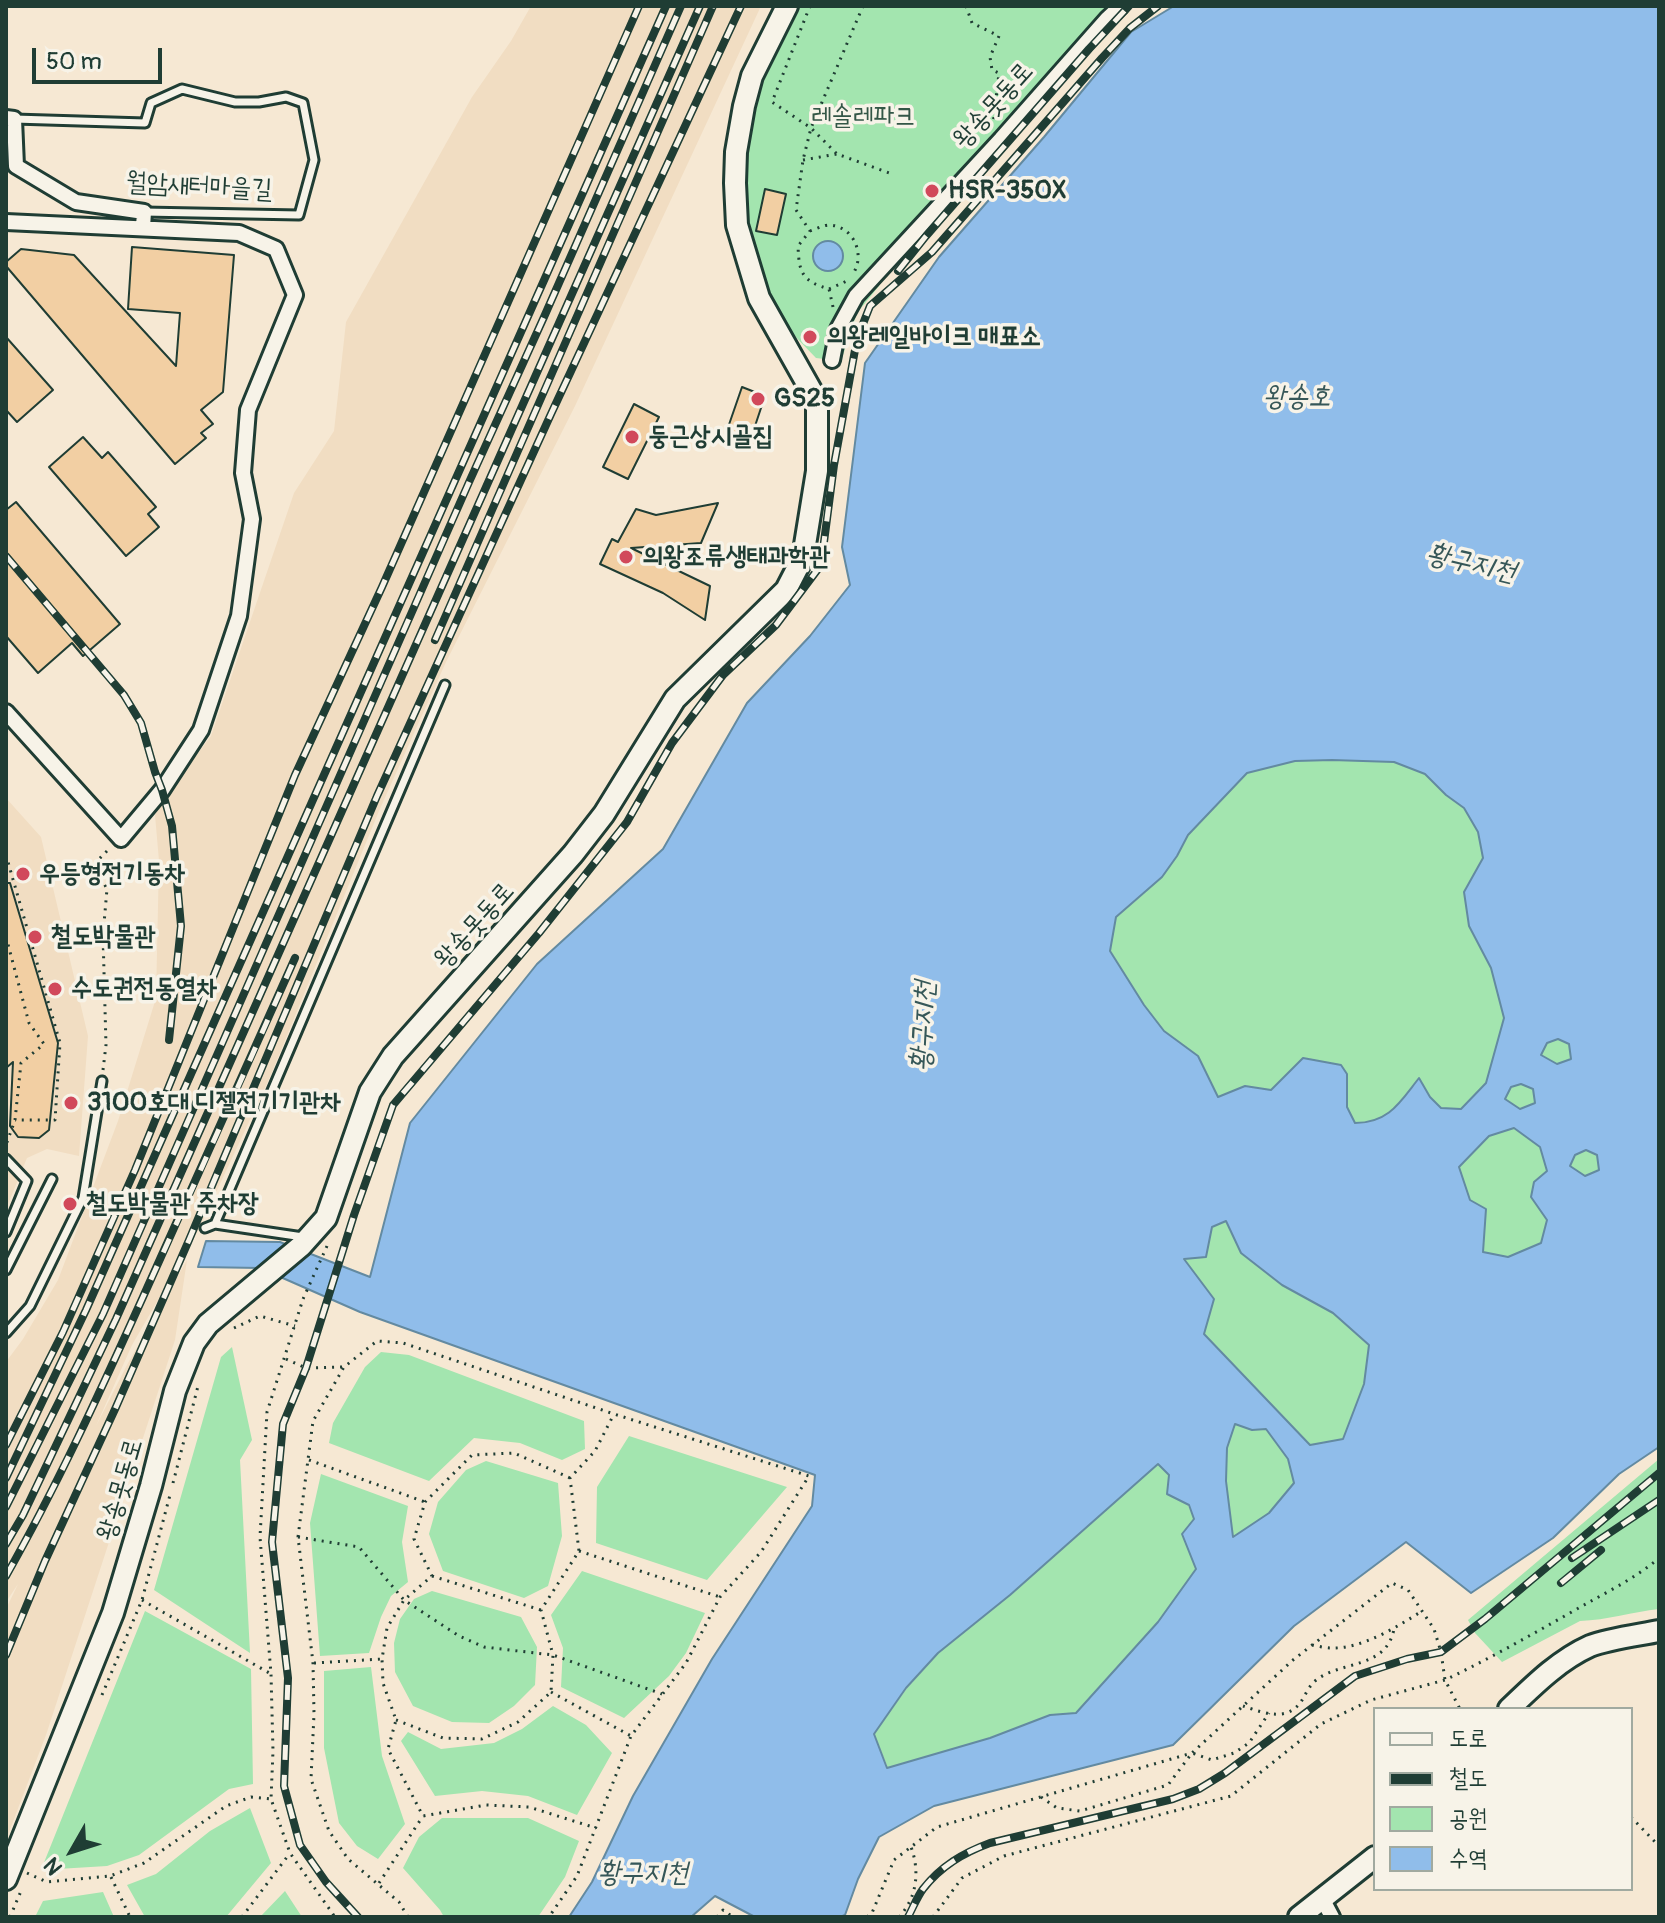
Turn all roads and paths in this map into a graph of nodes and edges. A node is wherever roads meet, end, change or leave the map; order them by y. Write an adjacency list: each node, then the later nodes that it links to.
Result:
1 (787, 6): 31 (street, 왕송못동로)
2 (810, 6): 8 (path)
3 (863, 6): 8 (path)
4 (966, 6): 6 (path)
5 (1121, 6): 16 (street, 왕송못동로)
6 (996, 108)
7 (10, 118): 12 (street, 월암새터마을길); 12 (lane, 월암새터마을길)
8 (811, 128): 9 (path); 10 (path)
9 (837, 154): 10 (path); 11 (path)
10 (803, 160): 14 (path)
11 (892, 174)
12 (144, 220): 13 (street); 20 (street)
13 (6, 222)
14 (810, 231): 15 (path); 15 (path)
15 (829, 289): 16 (path)
16 (838, 329): 17 (street, 왕송못동로)
17 (832, 360)
18 (445, 685): 28 (lane)
19 (6, 712): 20 (street)
20 (121, 839): 23 (path)
21 (6, 855): 24 (path)
22 (6, 937): 24 (path)
23 (102, 1081): 33 (lane)
24 (15, 1120): 25 (path)
25 (6, 1145)
26 (6, 1159): 30 (lane)
27 (52, 1179): 32 (lane)
28 (215, 1224): 29 (lane); 31 (lane)
29 (205, 1228)
30 (6, 1232)
31 (312, 1244): 34 (path); 77 (street, 왕송못동로)
32 (6, 1270)
33 (6, 1333)
34 (285, 1358): 35 (path); 55 (path)
35 (344, 1367): 36 (path); 37 (path)
36 (614, 1414): 38 (path); 44 (path)
37 (309, 1460): 39 (path); 40 (path)
38 (570, 1478): 39 (path); 41 (path)
39 (425, 1502): 43 (path)
40 (298, 1537): 46 (path, bridge); 54 (path)
41 (579, 1551): 44 (path); 47 (path)
42 (1659, 1558): 56 (path)
43 (432, 1576): 46 (path); 47 (path)
44 (720, 1597): 58 (path)
45 (142, 1600): 55 (path)
46 (404, 1600): 52 (path, bridge); 53 (path)
47 (541, 1610): 52 (path)
48 (1422, 1611): 49 (path); 51 (path); 56 (path)
49 (1394, 1629): 51 (path); 62 (path)
50 (1659, 1631): 61 (street)
51 (1312, 1645): 59 (path)
52 (553, 1655): 57 (path); 58 (path, bridge)
53 (382, 1659): 54 (path); 63 (path)
54 (313, 1663): 78 (path)
55 (271, 1674): 67 (path)
56 (1445, 1680): 60 (path); 89 (path)
57 (551, 1692): 63 (path); 64 (path)
58 (662, 1694): 64 (path)
59 (1243, 1706): 62 (path); 65 (path)
60 (1459, 1707)
61 (1511, 1707)
62 (1269, 1713): 65 (path)
63 (396, 1720): 68 (path)
64 (631, 1736): 70 (path)
65 (1192, 1753): 66 (path); 66 (path)
66 (1041, 1797): 72 (path)
67 (271, 1799): 73 (path); 76 (path)
68 (423, 1816): 70 (path); 78 (path)
69 (1633, 1819): 71 (path)
70 (597, 1828): 84 (path)
71 (1659, 1846)
72 (911, 1847): 87 (path); 88 (path)
73 (290, 1853): 81 (path); 82 (path)
74 (1373, 1859): 79 (street)
75 (27, 1873): 76 (path)
76 (110, 1876): 80 (path)
77 (6, 1879)
78 (378, 1884): 83 (path)
79 (1328, 1908): 90 (street)
80 (130, 1917)
81 (242, 1917)
82 (335, 1917)
83 (408, 1917)
84 (549, 1917)
85 (717, 1917): 86 (path)
86 (733, 1917)
87 (867, 1917)
88 (899, 1917)
89 (933, 1917)
90 (1299, 1917)

